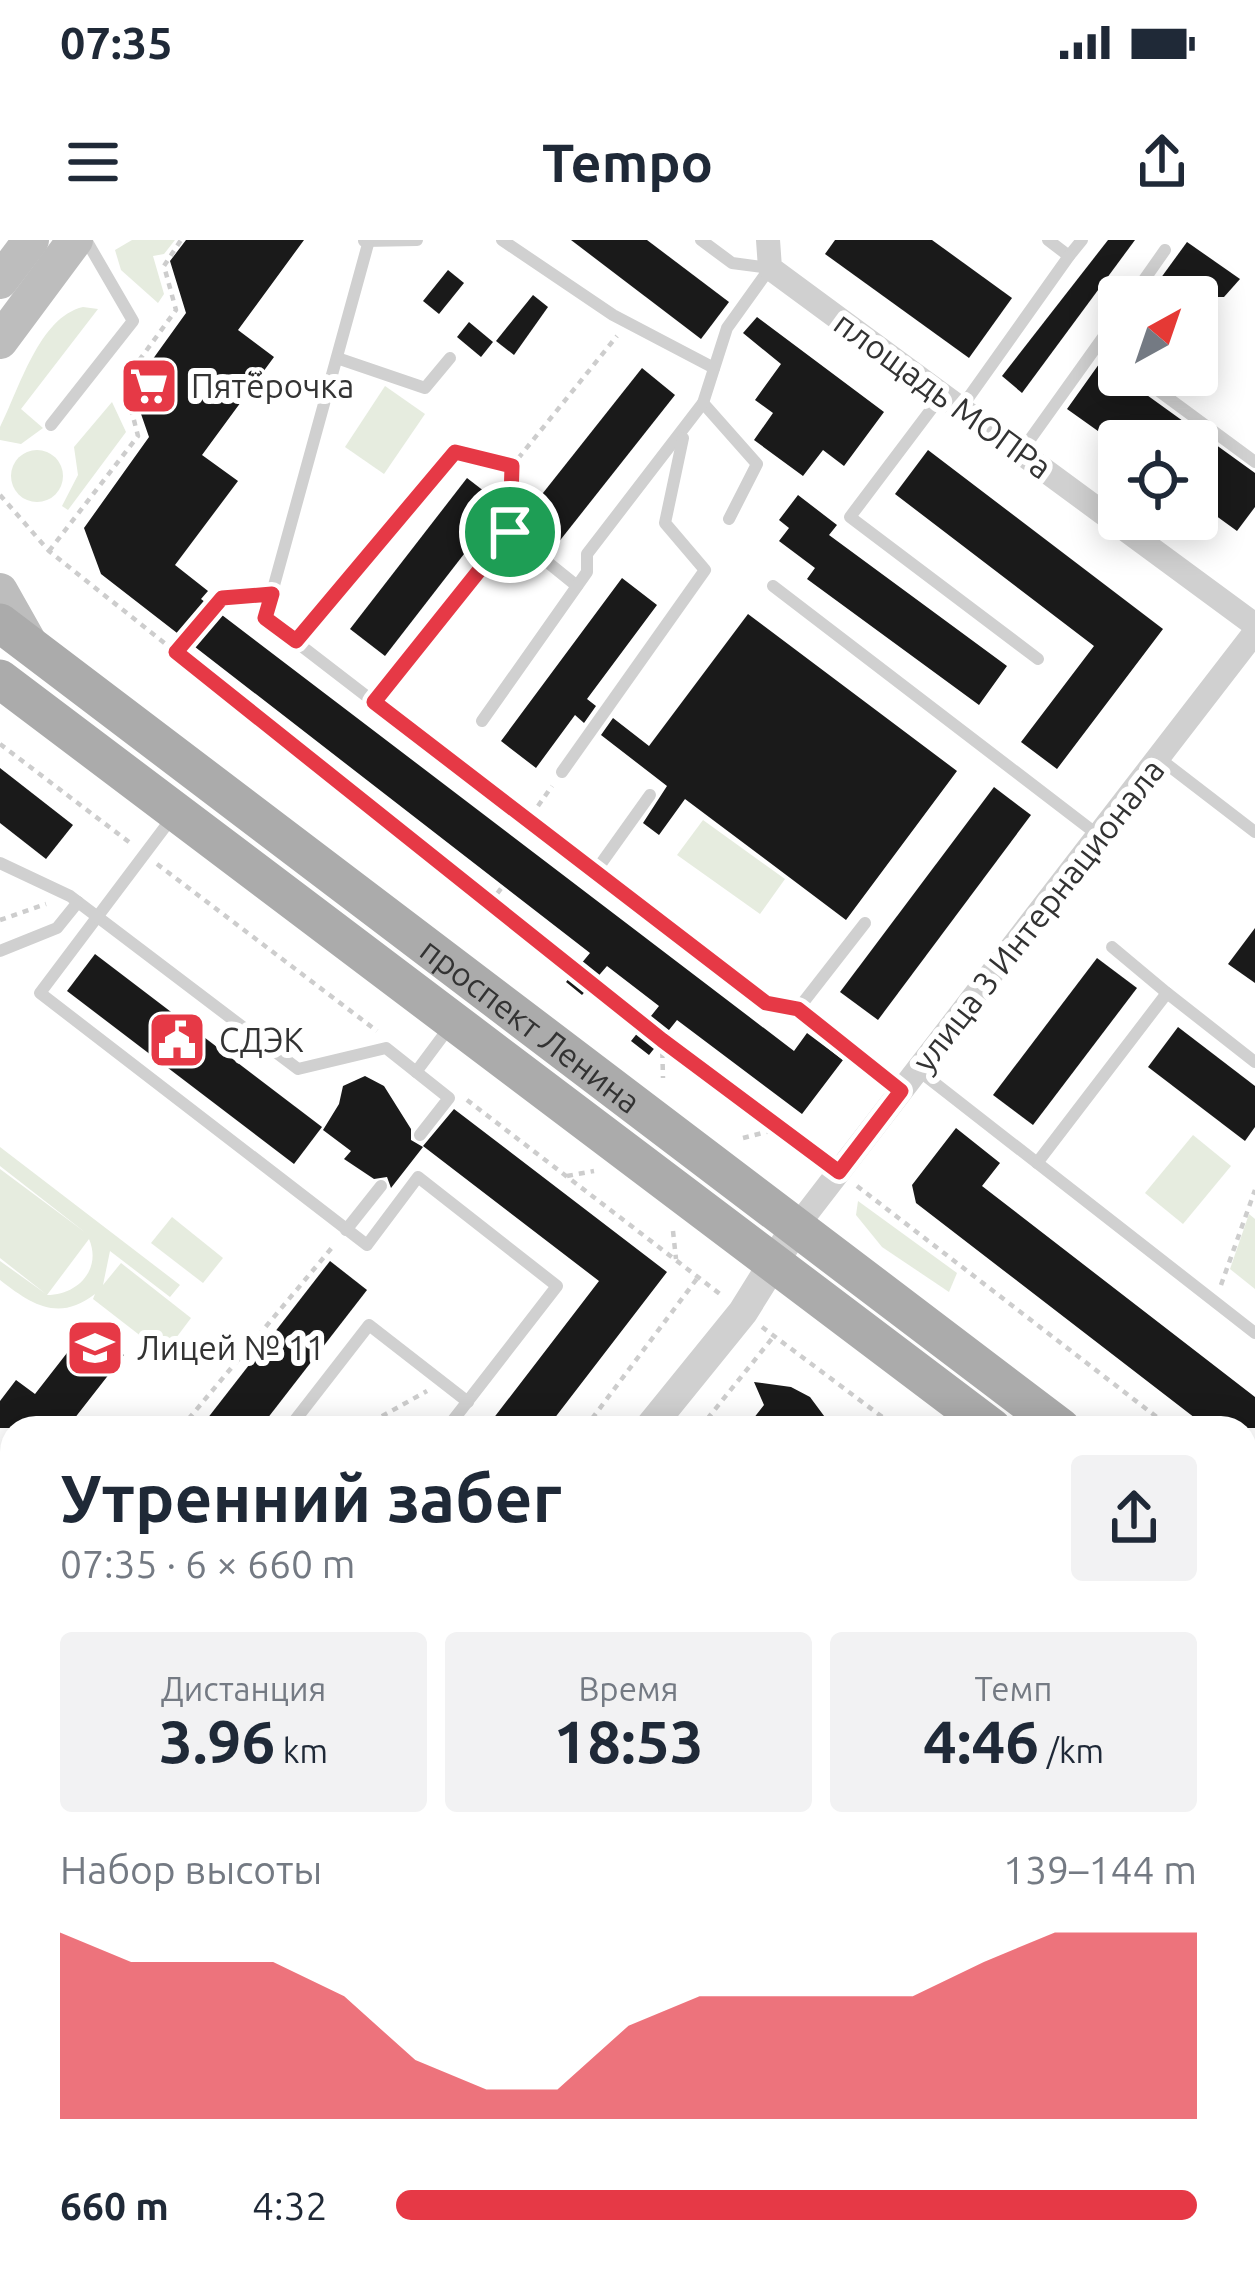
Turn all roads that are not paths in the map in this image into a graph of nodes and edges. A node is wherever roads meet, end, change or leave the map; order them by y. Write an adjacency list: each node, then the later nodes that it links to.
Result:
1 (31, 240): 14 (main road)
2 (417, 240): 9 (lane)
3 (502, 240): 19 (lane)
4 (702, 240): 12 (lane)
5 (768, 240): 12 (street)
6 (1048, 240): 11 (lane)
7 (1082, 240): 11 (lane)
8 (91, 242): 15 (main road); 23 (lane)
9 (366, 242): 17 (lane)
10 (1166, 250): 13 (lane)
11 (1069, 256): 21 (lane)
12 (770, 268): 19 (lane); 21 (street, площадь МОПРа)
13 (1147, 276)
14 (0, 281)
15 (0, 341)
16 (1098, 345): 25 (lane)
17 (337, 358): 18 (lane); 45 (lane)
18 (450, 358)
19 (714, 368): 22 (lane)
20 (1167, 396): 26 (lane)
21 (952, 401): 25 (street, площадь МОПРа); 35 (lane)
22 (703, 403): 24 (lane); 27 (lane)
23 (51, 425)
24 (684, 431): 29 (lane); 39 (lane)
25 (1022, 452): 33 (street, площадь МОПРа)
26 (1255, 461)
27 (729, 519)
28 (510, 532): 29 (lane)
29 (577, 586): 37 (lane)
30 (772, 586): 43 (lane)
31 (0, 591): 34 (main road)
32 (0, 623): 34 (main road, проспект Ленина)
33 (1255, 628): 38 (street, улица 3 Интернационала)
34 (33, 649): 62 (main road, проспект Ленина)
35 (1038, 659)
36 (0, 680): 41 (main road, проспект Ленина)
37 (482, 721)
38 (1160, 759): 42 (lane); 43 (street, улица 3 Интернационала)
39 (562, 772)
40 (650, 795): 45 (lane)
41 (176, 813): 47 (lane); 53 (main road, проспект Ленина)
42 (1255, 832)
43 (1098, 836): 56 (street, улица 3 Интернационала)
44 (0, 863): 46 (lane)
45 (595, 872): 52 (lane)
46 (74, 899): 47 (lane); 50 (lane)
47 (98, 917): 55 (lane); 61 (lane)
48 (865, 923): 52 (lane)
49 (1112, 947): 51 (lane)
50 (0, 951)
51 (1167, 993): 54 (lane); 59 (lane)
52 (798, 1009): 57 (lane)
53 (452, 1024): 55 (lane); 62 (main road, проспект Ленина)
54 (1255, 1062)
55 (419, 1068): 58 (lane)
56 (918, 1070): 57 (street, улица 3 Интернационала); 59 (lane)
57 (901, 1091): 62 (street, улица 3 Интернационала)
58 (421, 1135)
59 (1037, 1163): 63 (lane)
60 (381, 1186): 61 (lane)
61 (346, 1230): 64 (lane)
62 (782, 1245): 67 (street, улица 3 Интернационала); 68 (main road, проспект Ленина); 69 (main road, проспект Ленина)
63 (1255, 1333)
64 (468, 1402): 65 (lane); 66 (lane)
65 (298, 1416)
66 (457, 1416)
67 (659, 1416)
68 (978, 1416)
69 (1043, 1416)

